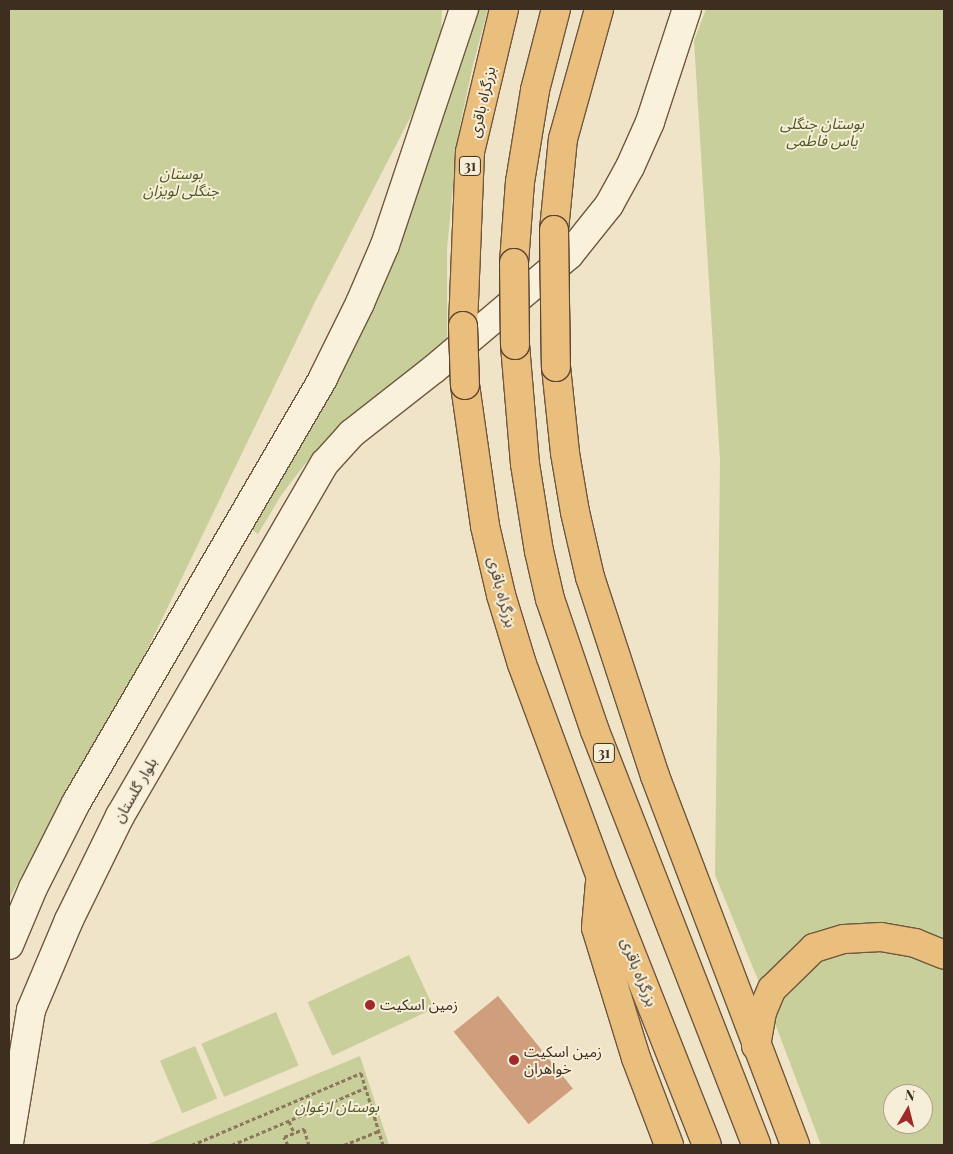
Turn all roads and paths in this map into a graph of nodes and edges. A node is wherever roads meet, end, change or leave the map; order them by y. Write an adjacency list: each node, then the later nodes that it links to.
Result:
1 (464, 9): 6 (main road)
2 (504, 9): 8 (highway, بزرگراه باقری / 31, bridge)
3 (556, 9): 25 (highway, 31, bridge)
4 (599, 9): 11 (highway, bridge)
5 (687, 9): 7 (main road, بلوار گلستان)
6 (237, 527): 7 (main road); 9 (main road)
7 (271, 556): 16 (main road, بلوار گلستان)
8 (600, 875): 23 (highway); 24 (highway, بزرگراه باقری / 31)
9 (9, 945)
10 (944, 955): 11 (highway)
11 (756, 1046): 26 (highway)
12 (365, 1088): 13 (path); 14 (path); 17 (path)
13 (288, 1121): 15 (path); 18 (path)
14 (379, 1131): 21 (path); 22 (path)
15 (294, 1133): 19 (path); 20 (path)
16 (9, 1143)
17 (192, 1145)
18 (233, 1145)
19 (288, 1145)
20 (309, 1145)
21 (344, 1145)
22 (383, 1145)
23 (669, 1145)
24 (707, 1145)
25 (756, 1145)
26 (795, 1145)

